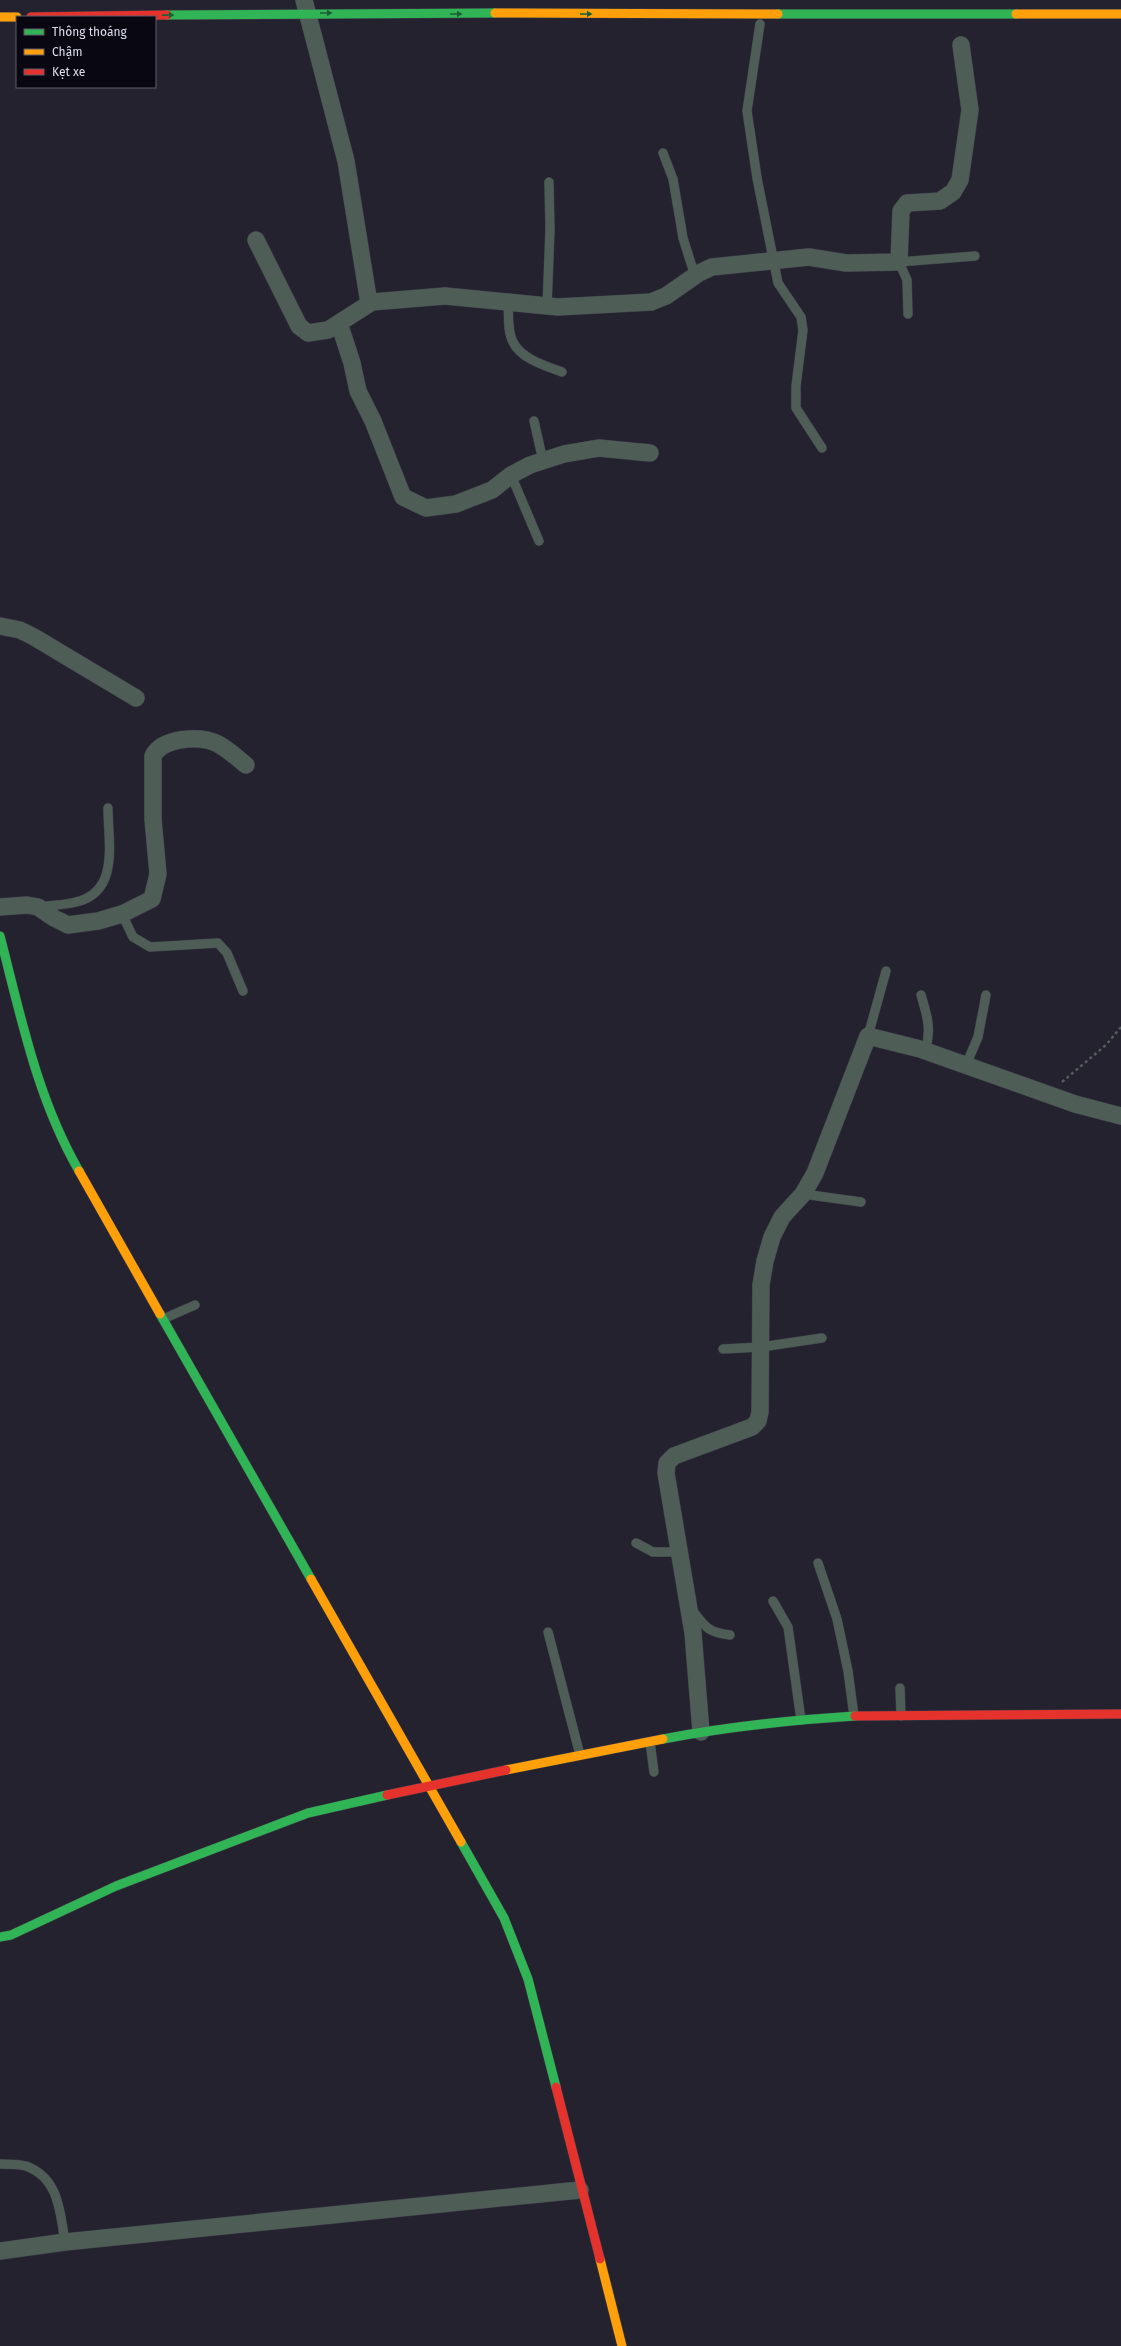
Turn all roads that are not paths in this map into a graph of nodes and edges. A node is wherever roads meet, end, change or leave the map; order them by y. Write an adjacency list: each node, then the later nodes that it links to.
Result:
1 (306, 7): 2 (street, one-way to 2); 3 (street, one-way to 1); 15 (street)
2 (1121, 14)
3 (58, 16)
4 (0, 17): 5 (street)
5 (16, 17)
6 (760, 24): 12 (lane)
7 (961, 45): 13 (street)
8 (663, 153): 14 (lane)
9 (548, 182): 17 (lane)
10 (256, 240): 19 (street)
11 (975, 256): 13 (lane)
12 (775, 262): 13 (street); 14 (street); 22 (lane)
13 (898, 262): 18 (lane)
14 (695, 276): 17 (street)
15 (372, 302): 16 (street); 19 (street)
16 (508, 302): 17 (street); 20 (lane)
17 (547, 307)
18 (908, 314)
19 (339, 323): 25 (street)
20 (562, 372)
21 (534, 421): 24 (lane)
22 (822, 448)
23 (650, 453): 24 (street)
24 (543, 461): 25 (street)
25 (511, 475): 26 (lane)
26 (540, 541)
27 (0, 626): 28 (street)
28 (136, 698)
29 (246, 765): 33 (street)
30 (108, 808): 32 (lane)
31 (0, 907): 32 (street)
32 (38, 907): 33 (street)
33 (122, 914): 37 (lane)
34 (0, 936): 35 (street)
35 (3, 959): 47 (street)
36 (886, 971): 40 (lane)
37 (243, 991)
38 (986, 994): 42 (lane)
39 (921, 995): 41 (lane)
40 (868, 1036): 41 (street); 44 (street)
41 (925, 1051): 42 (street)
42 (966, 1065): 43 (street)
43 (1121, 1116)
44 (803, 1194): 45 (lane); 49 (street)
45 (861, 1202)
46 (195, 1305): 47 (lane)
47 (163, 1319): 67 (street)
48 (822, 1338): 49 (lane)
49 (761, 1347): 50 (lane); 52 (street)
50 (723, 1349)
51 (636, 1543): 52 (lane)
52 (680, 1552): 55 (street)
53 (818, 1563): 60 (lane)
54 (772, 1601): 62 (lane)
55 (688, 1605): 57 (lane); 63 (street)
56 (548, 1632): 65 (lane)
57 (730, 1635)
58 (900, 1688): 61 (lane)
59 (1121, 1714): 61 (street)
60 (854, 1716): 61 (street); 62 (street)
61 (901, 1716)
62 (801, 1720): 63 (street)
63 (701, 1732): 64 (street)
64 (650, 1742): 65 (street); 66 (lane)
65 (580, 1755): 67 (street)
66 (654, 1772)
67 (428, 1785): 68 (street); 70 (street)
68 (0, 1937)
69 (0, 2164): 71 (lane)
70 (580, 2190): 71 (street); 73 (street)
71 (65, 2242): 72 (street)
72 (0, 2251)
73 (622, 2346)

